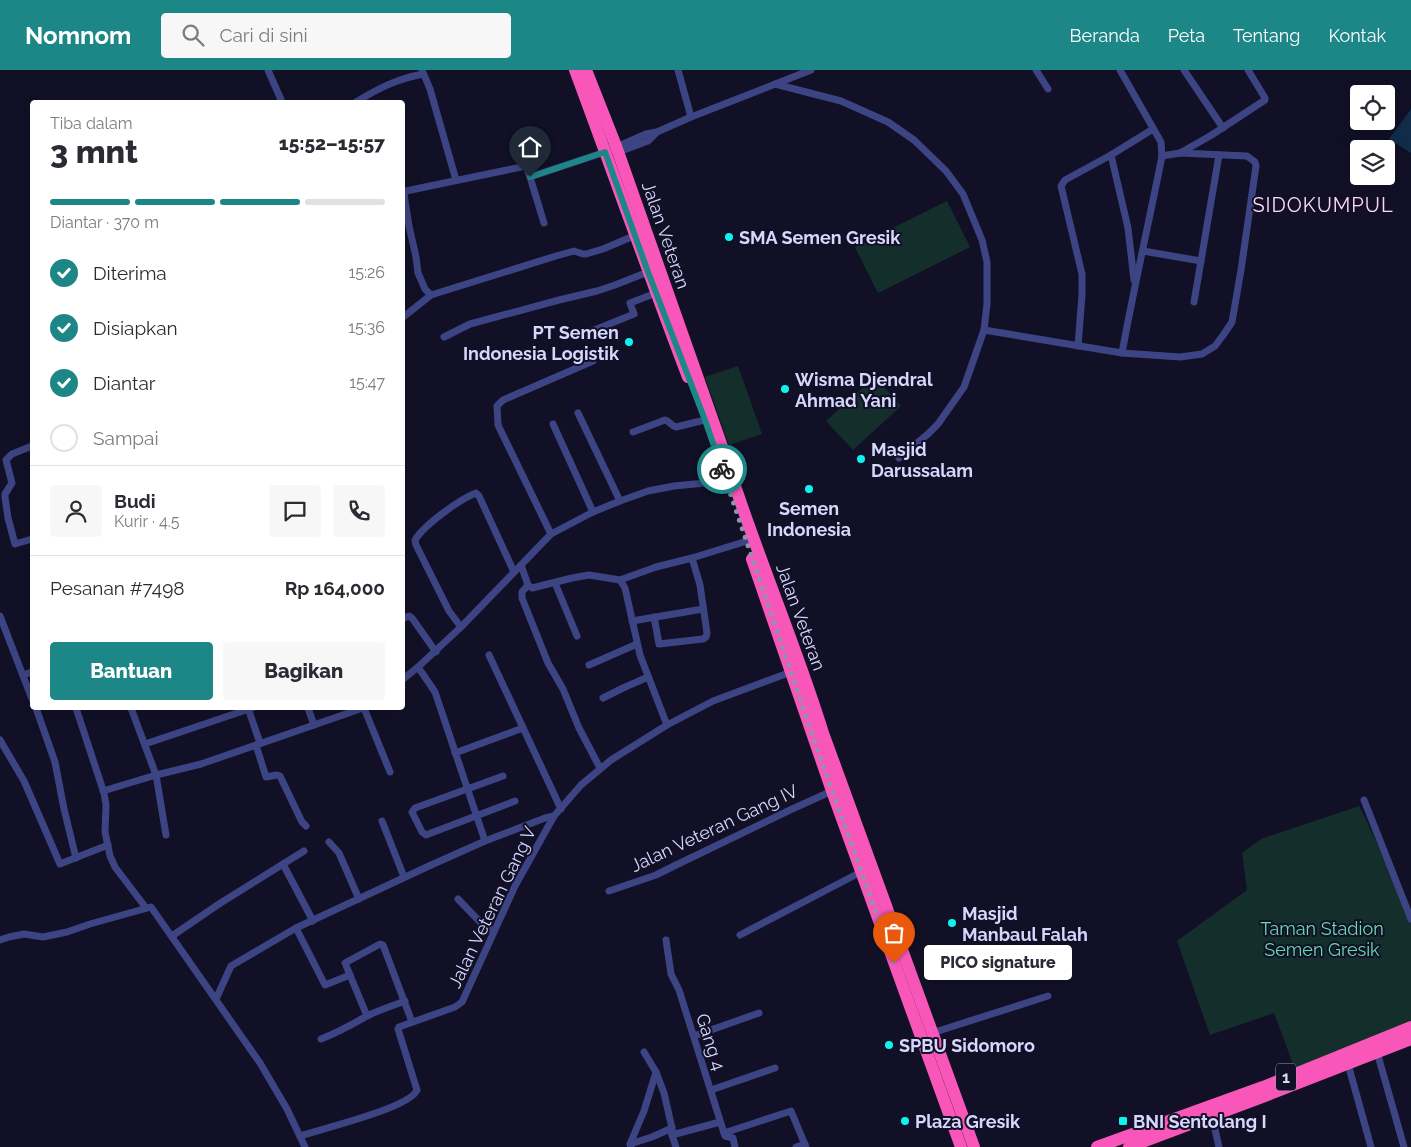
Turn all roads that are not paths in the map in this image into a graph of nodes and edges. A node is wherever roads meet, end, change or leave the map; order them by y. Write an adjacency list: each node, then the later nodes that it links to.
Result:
1 (268, 70): 13 (street)
2 (574, 70): 18 (highway, Jalan Veteran)
3 (586, 70): 18 (highway, Jalan Veteran)
4 (678, 70): 15 (street)
5 (811, 70): 11 (street)
6 (1036, 70): 12 (street)
7 (1120, 70): 16 (street)
8 (1184, 70): 17 (street)
9 (1248, 70): 17 (street)
10 (423, 72): 14 (street); 24 (street)
11 (775, 84): 15 (street); 38 (street)
12 (1048, 89)
13 (281, 100)
14 (360, 100)
15 (691, 117): 18 (street)
16 (1153, 128): 20 (street); 22 (street)
17 (1223, 128): 19 (street)
18 (612, 152): 23 (street); 29 (highway, Jalan Veteran); 79 (highway, Jalan Veteran)
19 (1180, 153): 21 (street); 22 (street)
20 (1111, 155): 33 (street); 41 (street)
21 (1219, 155): 31 (street); 42 (street)
22 (1162, 156): 30 (street)
23 (530, 177): 24 (street); 27 (street)
24 (456, 180): 25 (street)
25 (405, 192)
26 (405, 210): 28 (street)
27 (544, 223)
28 (406, 226): 35 (street)
29 (636, 235): 32 (highway, Jalan Veteran); 35 (street)
30 (1143, 251): 31 (street); 33 (street)
31 (1201, 261): 36 (street)
32 (648, 272): 34 (highway, Jalan Veteran); 40 (street)
33 (1134, 285): 42 (street)
34 (656, 293): 39 (street); 45 (highway, Jalan Veteran)
35 (431, 295): 37 (street)
36 (1194, 302)
37 (405, 316)
38 (984, 330): 41 (street); 49 (street)
39 (582, 335)
40 (444, 336)
41 (1078, 346): 42 (street)
42 (1122, 353)
43 (593, 361): 53 (street)
44 (578, 413): 51 (street)
45 (705, 420): 47 (street); 50 (highway, Jalan Veteran)
46 (553, 424): 52 (street)
47 (634, 432)
48 (30, 447): 54 (street)
49 (899, 458)
50 (726, 481): 51 (street); 55 (highway, Jalan Veteran)
51 (620, 501): 52 (street)
52 (593, 512): 53 (street)
53 (551, 534): 57 (street)
54 (30, 540)
55 (747, 541): 56 (street); 74 (highway, Jalan Veteran)
56 (692, 558): 59 (street); 62 (street)
57 (521, 566): 58 (street); 61 (street)
58 (514, 572): 67 (street); 67 (street)
59 (620, 580): 60 (street); 66 (street)
60 (555, 583): 61 (street); 68 (street)
61 (528, 585): 100 (street)
62 (703, 609): 64 (street); 64 (street)
63 (0, 616): 76 (street)
64 (654, 617): 66 (street)
65 (405, 618): 70 (street)
66 (632, 621): 69 (street)
67 (461, 627): 70 (street)
68 (577, 636)
69 (637, 644): 72 (street); 78 (street)
70 (436, 652): 73 (street)
71 (489, 655): 92 (street)
72 (589, 665)
73 (418, 667): 77 (street); 98 (street)
74 (791, 672): 79 (highway, Jalan Veteran); 91 (street, Jalan Veteran Gang V)
75 (30, 673): 76 (street)
76 (23, 675): 80 (street)
77 (405, 678)
78 (648, 678): 81 (street); 91 (street)
79 (803, 690): 93 (highway, Jalan Veteran)
80 (30, 694)
81 (603, 698)
82 (37, 710): 119 (street)
83 (77, 710): 105 (street)
84 (132, 710): 95 (street)
85 (244, 710): 95 (street)
86 (250, 710): 96 (street)
87 (309, 710): 90 (street)
88 (358, 710): 90 (street)
89 (365, 710): 101 (street)
90 (314, 725): 96 (street)
91 (667, 725): 100 (street, Jalan Veteran Gang V)
92 (523, 728): 98 (street); 109 (street)
93 (816, 729): 106 (highway, Jalan Veteran); 143 (highway, Jalan Veteran)
94 (0, 740): 97 (street)
95 (145, 744): 102 (street)
96 (258, 744): 102 (street); 113 (street)
97 (8, 752): 99 (street); 119 (street)
98 (455, 753): 104 (street)
99 (0, 757)
100 (600, 768): 109 (street, Jalan Veteran Gang V)
101 (390, 772)
102 (156, 775): 105 (street); 114 (street)
103 (503, 776): 104 (street)
104 (468, 789): 110 (street); 110 (street)
105 (103, 791): 117 (street)
106 (832, 791): 121 (highway, Jalan Veteran); 123 (street, Jalan Veteran Gang IV)
107 (1364, 800): 127 (street)
108 (515, 801): 110 (street)
109 (561, 809): 111 (street, Jalan Veteran Gang V)
110 (476, 816): 115 (street)
111 (554, 816): 115 (street); 130 (street, Jalan Veteran Gang V)
112 (382, 822): 122 (street)
113 (306, 826)
114 (166, 835)
115 (485, 841): 122 (street)
116 (329, 842): 124 (street)
117 (108, 845): 119 (street); 126 (street)
118 (304, 852): 120 (street)
119 (76, 858)
120 (283, 864): 128 (street); 132 (street)
121 (861, 872): 131 (street); 160 (highway, Jalan Veteran)
122 (404, 878): 124 (street)
123 (609, 891)
124 (359, 899): 128 (street)
125 (458, 899): 130 (street)
126 (146, 908): 132 (street); 133 (street)
127 (1411, 919)
128 (312, 921): 129 (street)
129 (296, 928): 135 (street); 137 (street)
130 (494, 931): 141 (street, Jalan Veteran Gang V)
131 (740, 935)
132 (172, 936): 137 (street)
133 (0, 940)
134 (666, 940): 144 (street, Gang 4)
135 (350, 975): 138 (street); 140 (street)
136 (1048, 996): 143 (street)
137 (216, 999): 157 (street)
138 (404, 1001): 140 (street); 141 (street)
139 (759, 1013): 144 (street)
140 (367, 1016): 145 (street)
141 (412, 1022): 157 (street)
142 (1411, 1028): 166 (highway, 1)
143 (932, 1033): 165 (highway, Jalan Veteran)
144 (694, 1036): 152 (street, Gang 4)
145 (320, 1039)
146 (1411, 1039): 148 (highway, 1)
147 (644, 1052): 151 (street)
148 (1378, 1052): 149 (highway, 1); 170 (street)
149 (1348, 1064): 153 (highway, 1); 169 (street)
150 (775, 1068): 152 (street)
151 (656, 1072): 155 (street); 158 (street)
152 (711, 1090): 154 (street, Gang 4)
153 (1212, 1116): 167 (highway, 1); 168 (street)
154 (720, 1122): 155 (street); 156 (street, Gang 4)
155 (672, 1132): 158 (street); 162 (street)
156 (724, 1133): 159 (street); 163 (street, Gang 4)
157 (300, 1136): 161 (street)
158 (630, 1145)
159 (805, 1145): 164 (street)
160 (960, 1145)
161 (305, 1147)
162 (676, 1147)
163 (735, 1147)
164 (796, 1147)
165 (974, 1147)
166 (1097, 1147)
167 (1129, 1147)
168 (1219, 1147)
169 (1370, 1147)
170 (1404, 1147)

